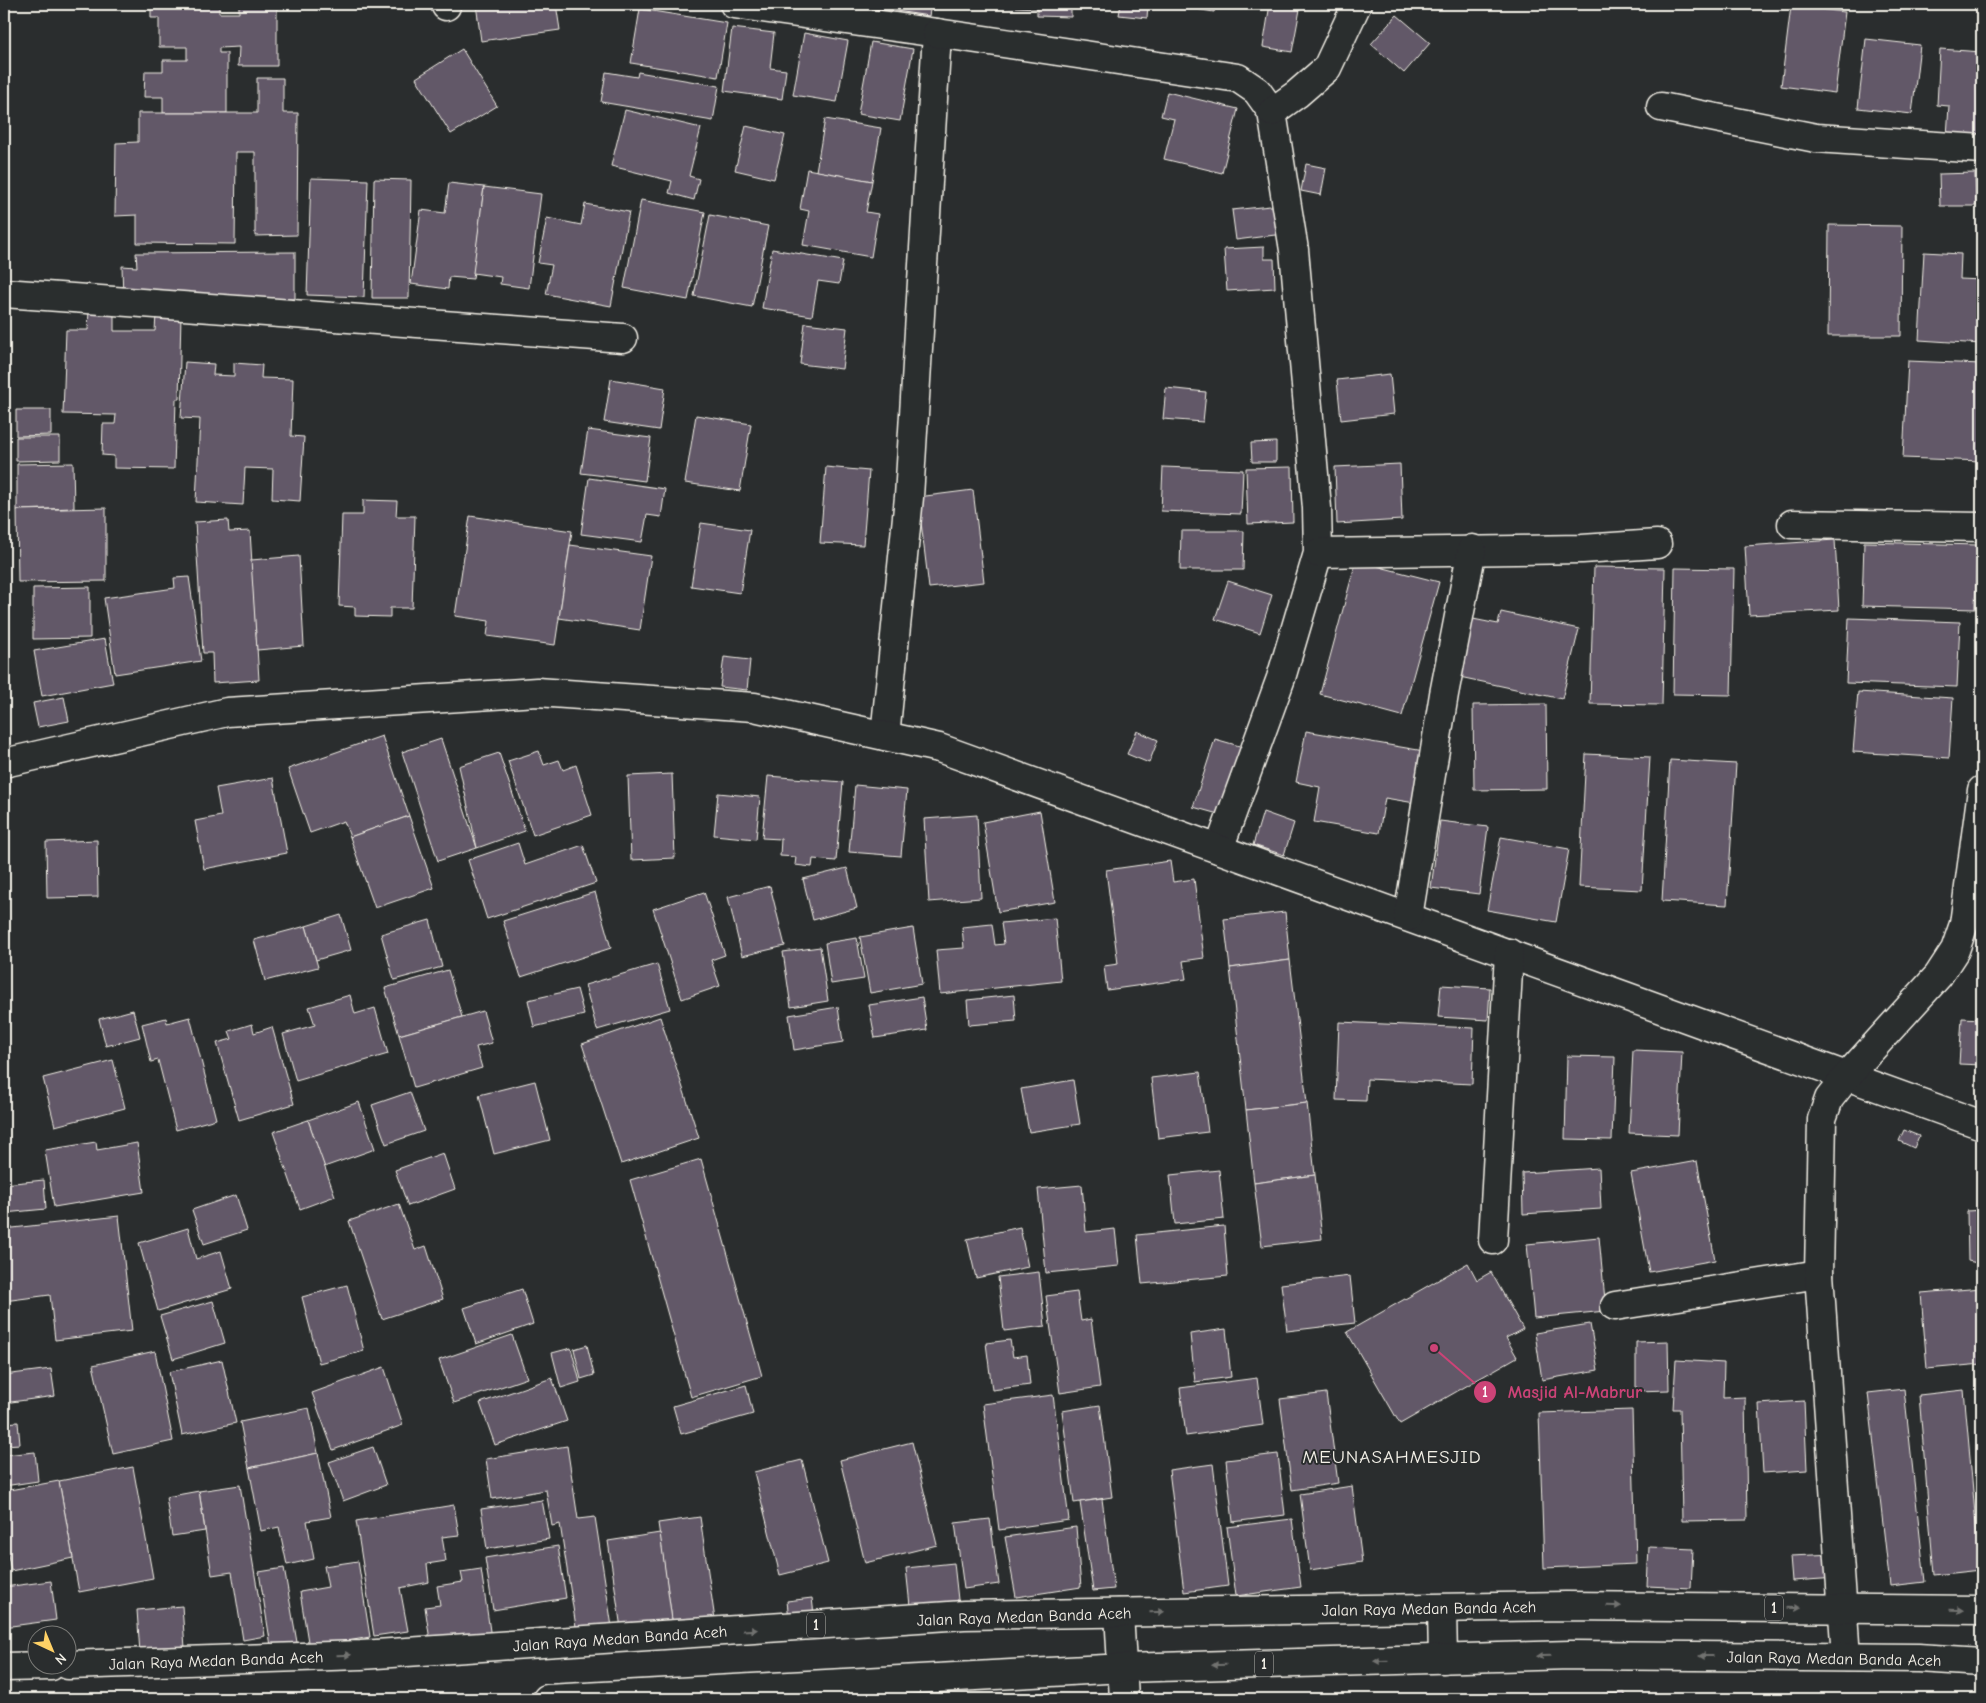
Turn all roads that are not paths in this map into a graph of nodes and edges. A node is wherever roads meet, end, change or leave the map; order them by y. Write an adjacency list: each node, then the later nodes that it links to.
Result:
1 (734, 4): 3 (main road)
2 (1357, 4): 5 (main road)
3 (938, 33): 5 (main road); 14 (main road)
4 (1661, 107): 6 (main road)
5 (1272, 112): 13 (main road)
6 (1982, 149)
7 (4, 293): 8 (main road)
8 (623, 338)
9 (1792, 524): 10 (main road)
10 (1982, 527)
11 (1657, 544): 12 (main road)
12 (1472, 549): 13 (main road); 18 (main road)
13 (1318, 553): 17 (main road)
14 (885, 736): 15 (main road); 17 (main road)
15 (4, 763)
16 (1982, 790): 20 (main road)
17 (1219, 849): 18 (main road)
18 (1408, 917): 19 (main road)
19 (1509, 953): 20 (main road); 22 (main road)
20 (1848, 1075): 21 (main road); 23 (main road)
21 (1982, 1125)
22 (1493, 1240)
23 (1819, 1274): 24 (main road); 25 (main road)
24 (1615, 1306)
25 (1843, 1608): 26 (main road, Jalan Raya Medan Banda Aceh / 1, one-way to 25); 27 (main road, Jalan Raya Medan Banda Aceh / 1, one-way to 27); 29 (main road)
26 (1442, 1609): 28 (main road, Jalan Raya Medan Banda Aceh / 1, one-way to 26); 30 (main road)
27 (1982, 1610)
28 (1119, 1613): 32 (main road, Jalan Raya Medan Banda Aceh / 1, one-way to 28); 35 (main road)
29 (1846, 1658): 30 (main road, Jalan Raya Medan Banda Aceh / 1, one-way to 30); 31 (main road, Jalan Raya Medan Banda Aceh / 1)
30 (1444, 1659): 35 (main road, Jalan Raya Medan Banda Aceh / 1, one-way to 35)
31 (1982, 1662)
32 (78, 1665)
33 (28, 1666): 34 (main road)
34 (4, 1667)
35 (1124, 1668): 36 (main road, Jalan Raya Medan Banda Aceh / 1); 37 (main road)
36 (547, 1699)
37 (1124, 1699)

